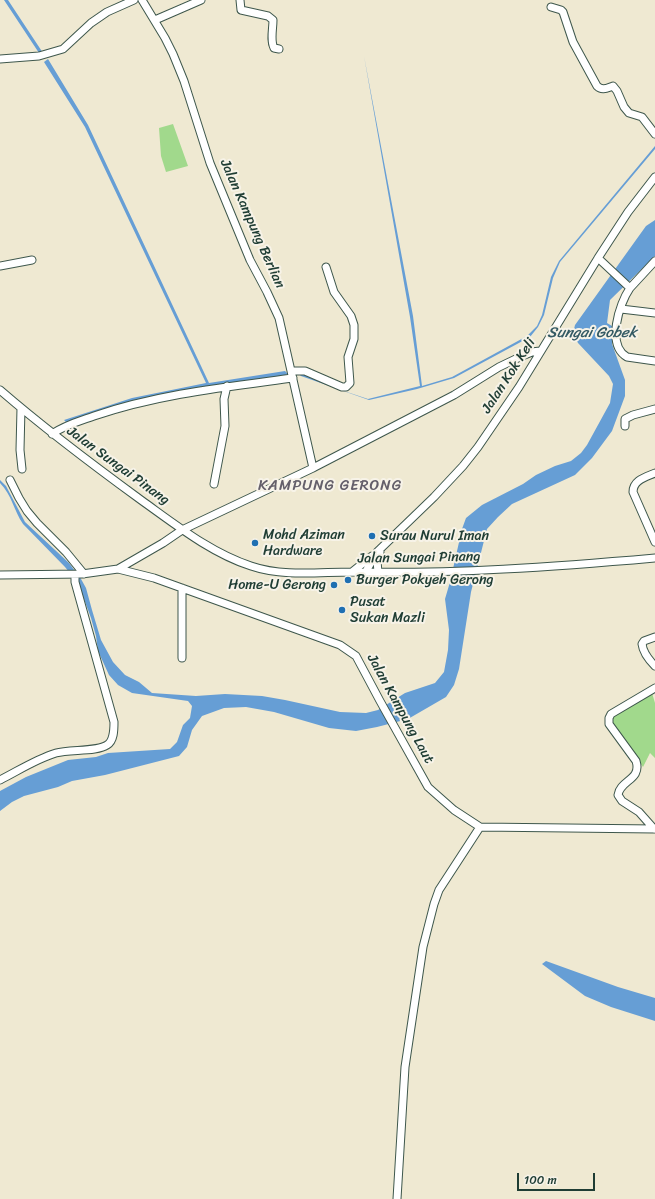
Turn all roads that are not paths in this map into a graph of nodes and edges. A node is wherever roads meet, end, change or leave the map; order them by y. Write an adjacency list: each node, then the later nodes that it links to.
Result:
1 (134, 0): 8 (street)
2 (142, 0): 6 (street, Jalan Kampung Berlian)
3 (201, 0): 6 (street)
4 (240, 0): 7 (street)
5 (551, 7): 9 (street)
6 (155, 20): 21 (street, Jalan Kampung Berlian)
7 (279, 49)
8 (0, 59)
9 (655, 134)
10 (655, 177): 12 (street, Jalan Kok Keli)
11 (32, 260): 14 (street)
12 (600, 260): 16 (street); 19 (street, Jalan Kok Keli)
13 (655, 261): 16 (street)
14 (0, 266)
15 (326, 267): 21 (street)
16 (628, 286): 17 (street)
17 (621, 309): 18 (street); 20 (street)
18 (655, 313)
19 (540, 351): 30 (street); 36 (street, Jalan Kok Keli)
20 (655, 361)
21 (291, 370): 22 (street, Jalan Kampung Berlian)
22 (293, 378): 23 (street); 30 (street, Jalan Kampung Berlian)
23 (227, 386): 28 (street); 33 (street)
24 (0, 390): 25 (street, Jalan Sungai Pinang)
25 (21, 408): 28 (street, Jalan Sungai Pinang); 29 (street)
26 (655, 409): 27 (street)
27 (625, 426)
28 (52, 434): 34 (street, Jalan Sungai Pinang)
29 (22, 468)
30 (313, 468): 34 (street)
31 (655, 473): 35 (street)
32 (10, 480): 42 (street)
33 (214, 484)
34 (182, 530): 38 (street); 39 (street, Jalan Sungai Pinang)
35 (655, 542)
36 (380, 550): 39 (street); 40 (street, Jalan Kok Keli); 41 (street)
37 (655, 558): 41 (street, Jalan Sungai Pinang)
38 (118, 569): 42 (street); 44 (street, Jalan Kampung Laut)
39 (352, 572): 40 (street, Jalan Sungai Pinang)
40 (365, 573): 41 (street, Jalan Sungai Pinang)
41 (378, 573)
42 (79, 574): 43 (street); 49 (street)
43 (0, 575)
44 (182, 588): 46 (street); 50 (street, Jalan Kampung Laut)
45 (655, 637): 47 (street)
46 (182, 658)
47 (655, 666)
48 (655, 688): 51 (street)
49 (0, 780)
50 (480, 826): 51 (street); 52 (street)
51 (654, 829)
52 (397, 1199)

